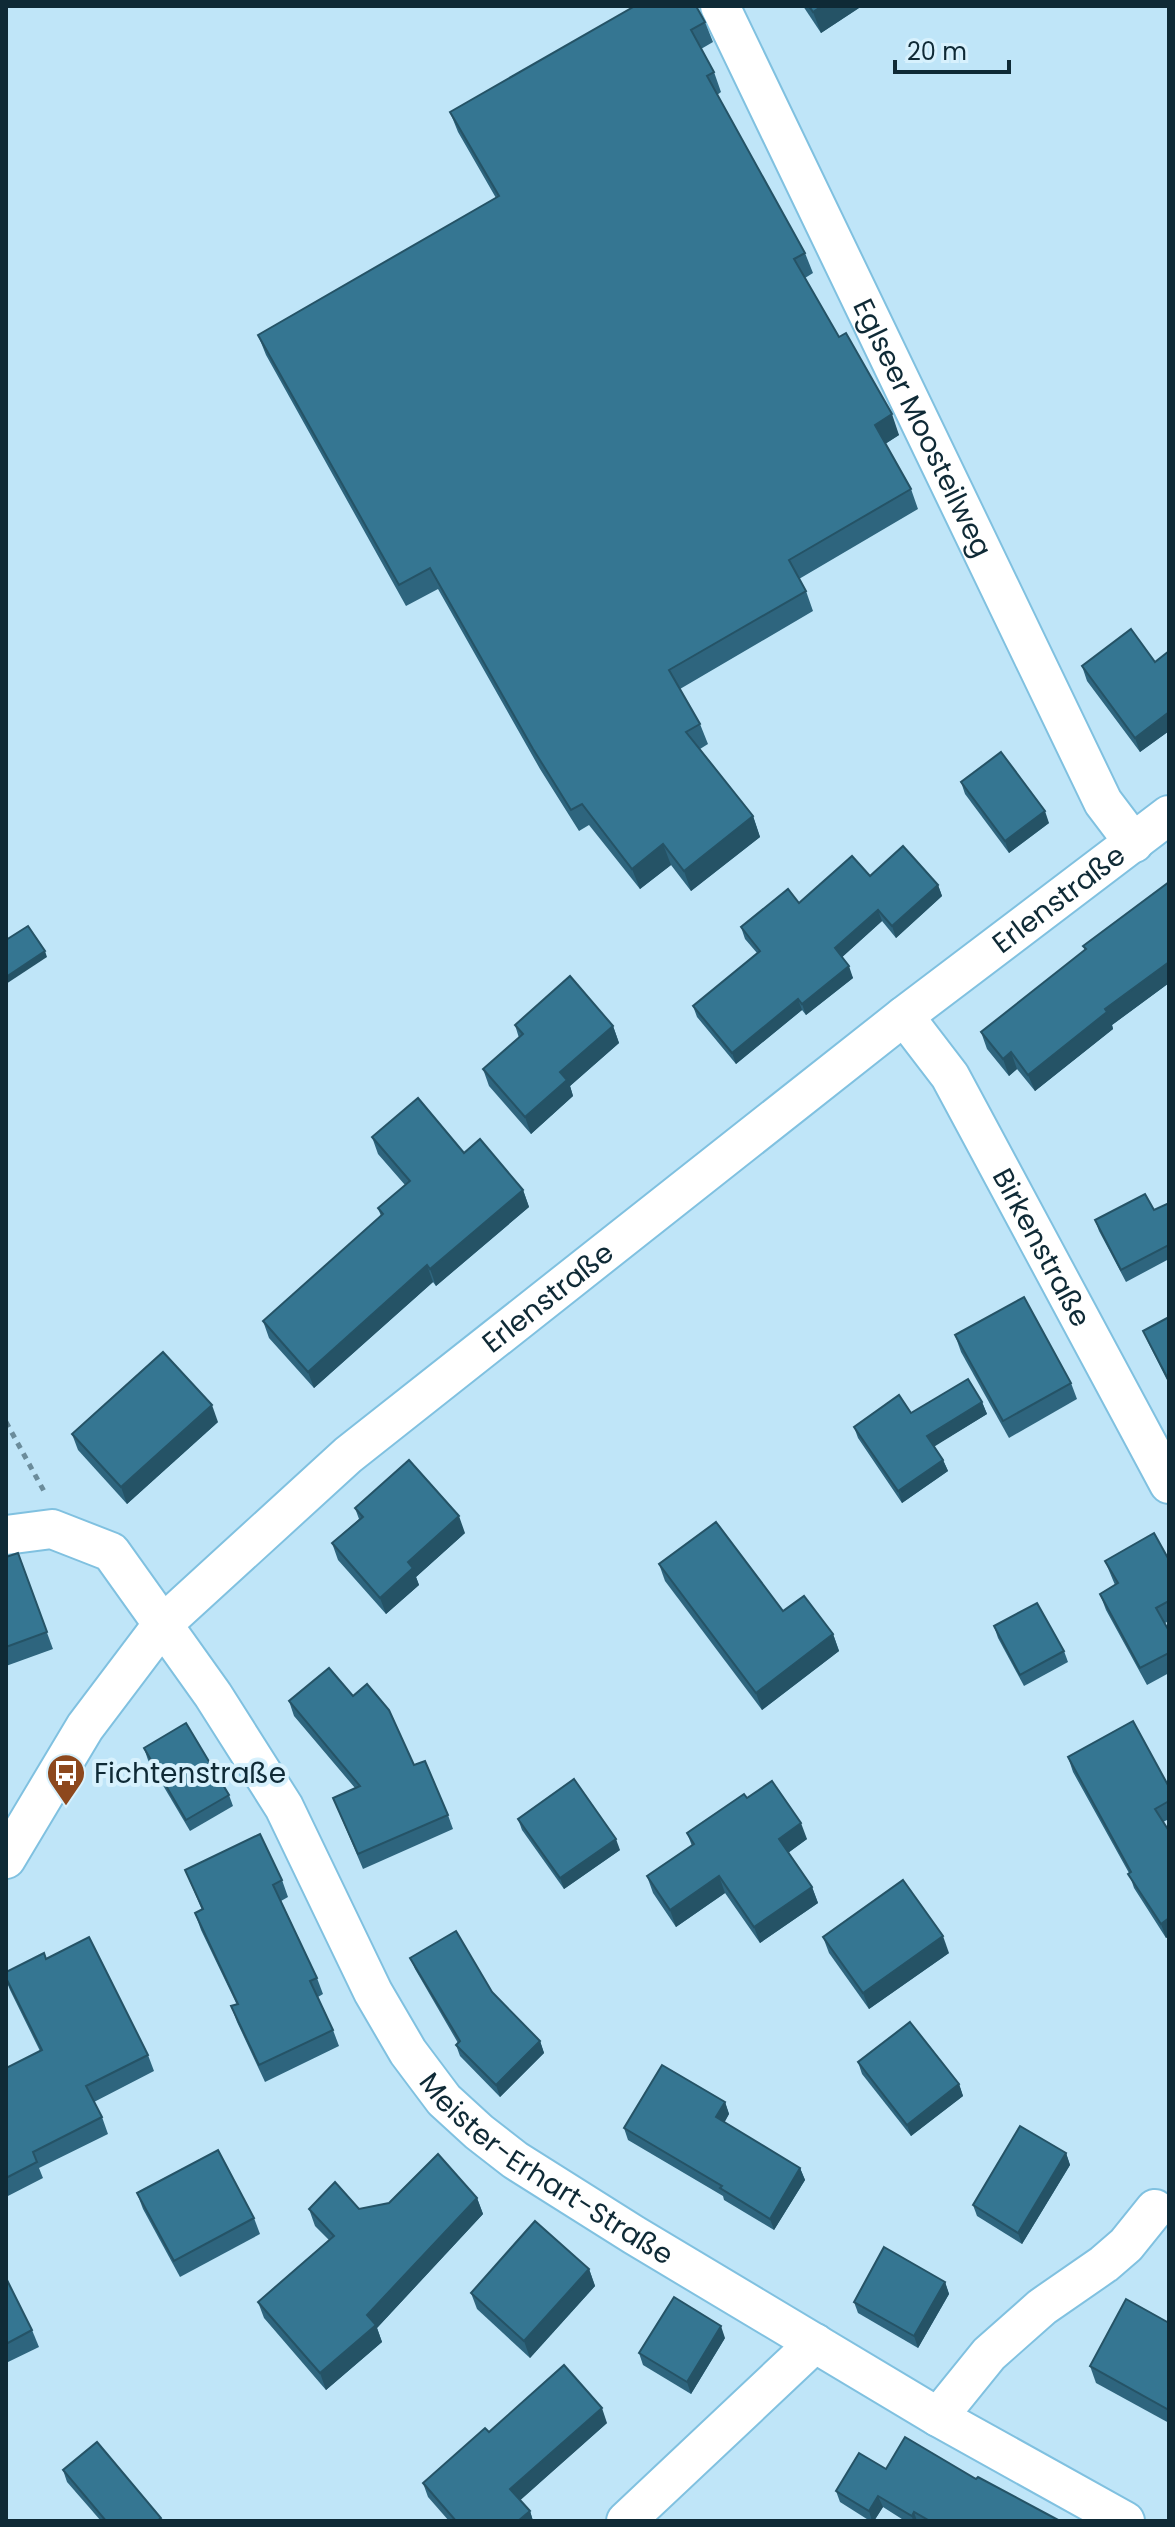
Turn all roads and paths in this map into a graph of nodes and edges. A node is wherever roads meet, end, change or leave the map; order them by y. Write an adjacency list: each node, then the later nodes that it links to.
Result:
1 (720, 6): 3 (street, Eglseer Moosteilweg)
2 (1169, 815): 3 (street, Erlenstraße)
3 (1134, 843): 4 (street, Erlenstraße)
4 (904, 1016): 6 (street, Birkenstraße); 9 (street, Erlenstraße)
5 (6, 1422): 7 (path)
6 (1169, 1484)
7 (52, 1529): 8 (street); 9 (street)
8 (6, 1535)
9 (162, 1625): 10 (street, Erlenstraße); 12 (street, Meister-Erhart-Straße)
10 (6, 1859)
11 (1155, 2209): 13 (street)
12 (815, 2343): 13 (street, Meister-Erhart-Straße); 14 (street)
13 (938, 2417): 15 (street, Meister-Erhart-Straße)
14 (626, 2521)
15 (1125, 2521)

